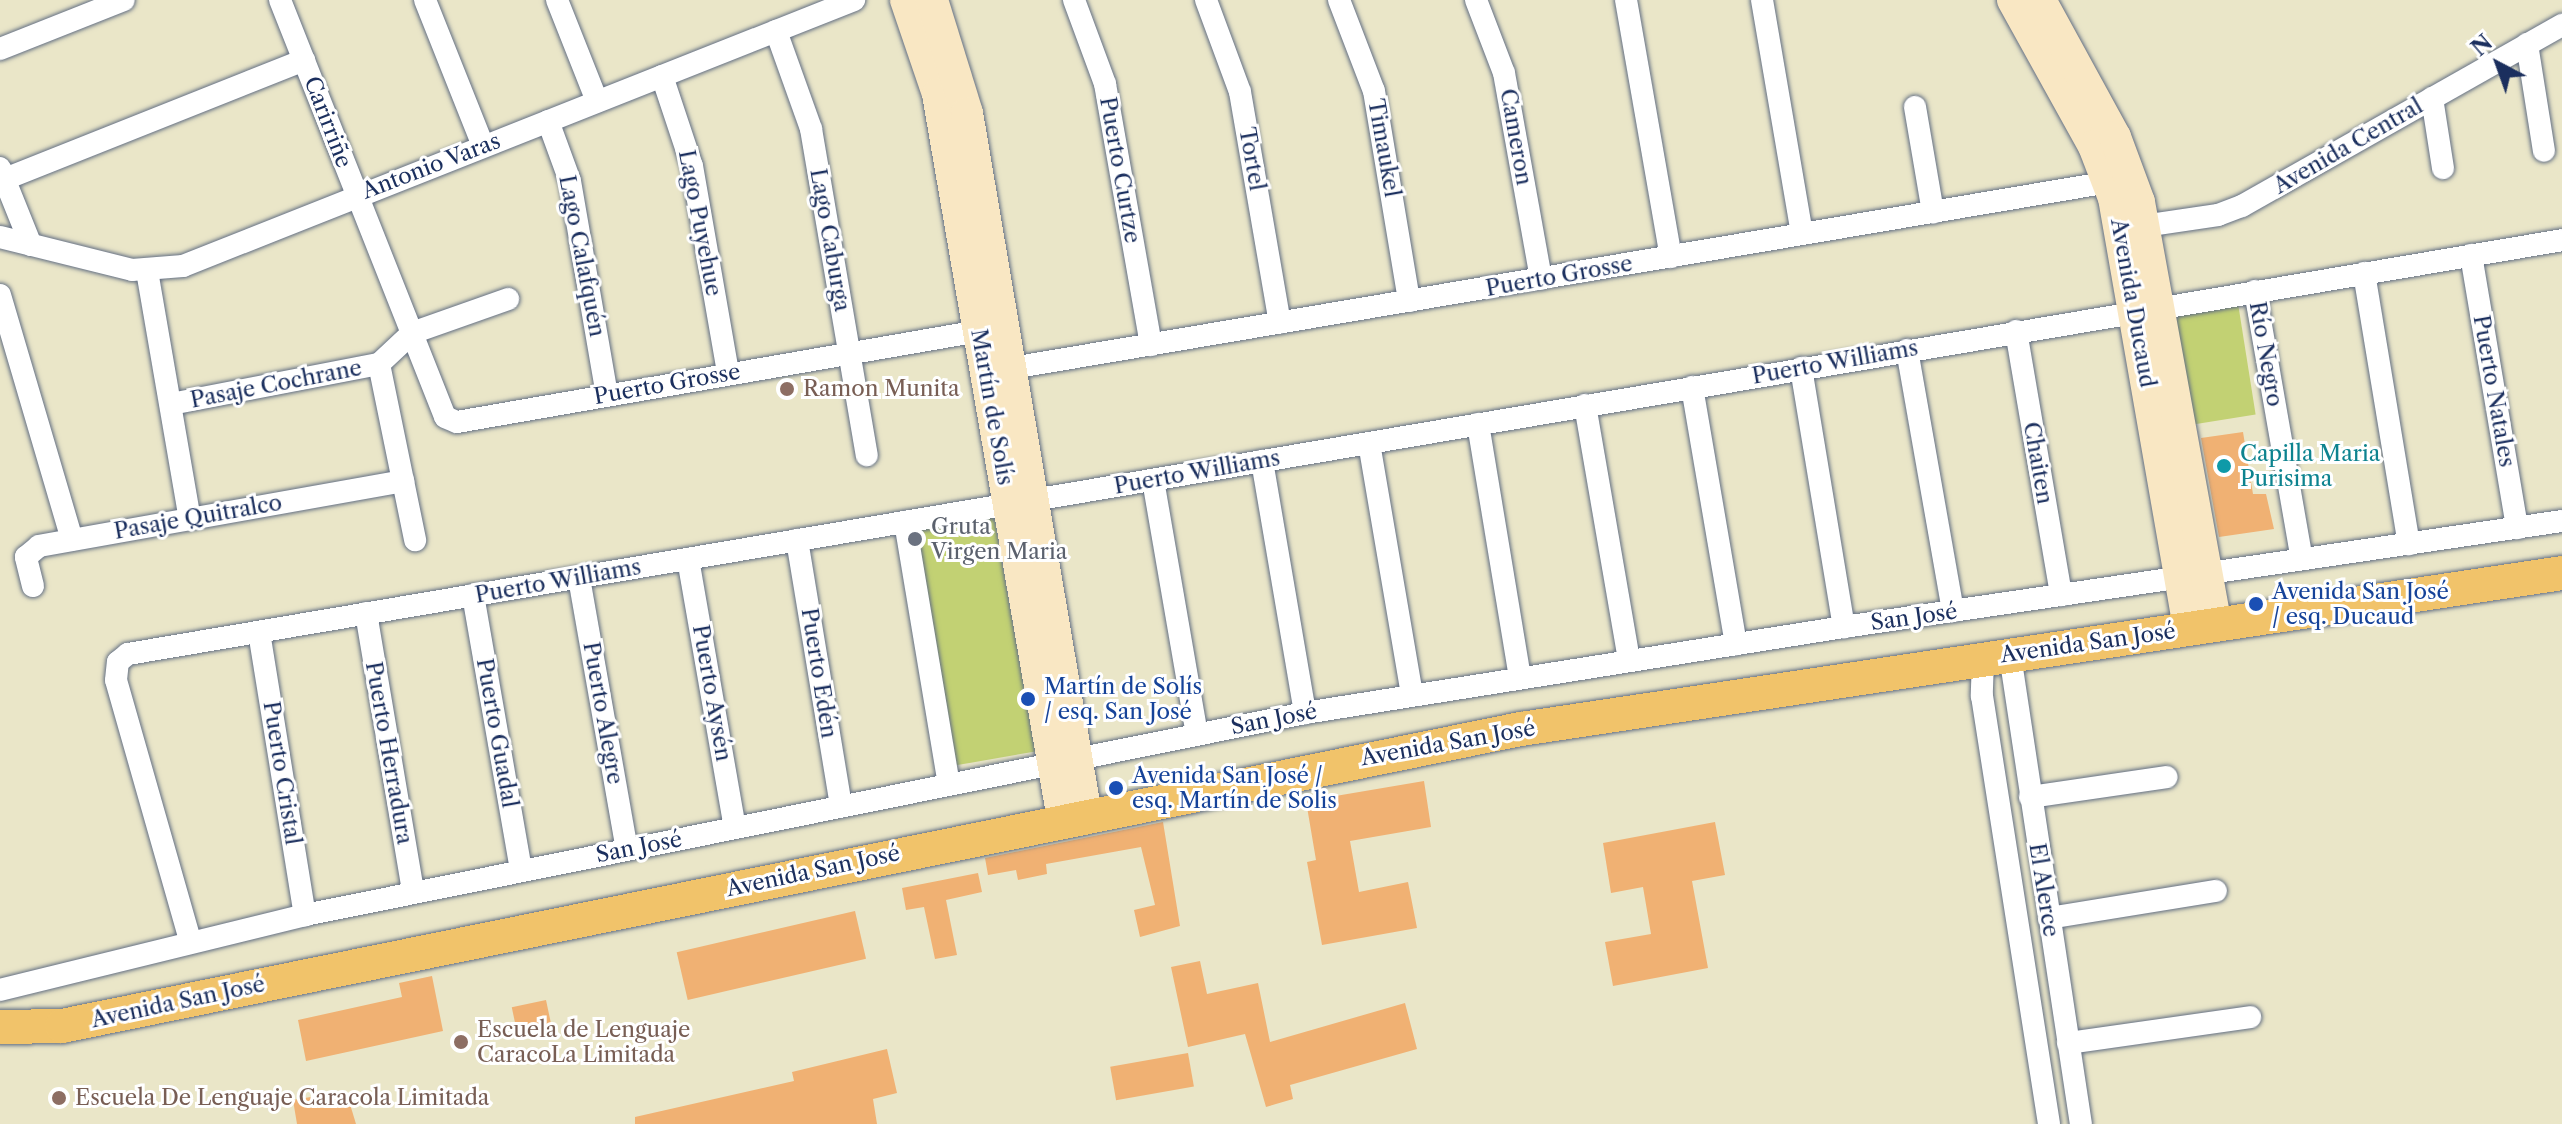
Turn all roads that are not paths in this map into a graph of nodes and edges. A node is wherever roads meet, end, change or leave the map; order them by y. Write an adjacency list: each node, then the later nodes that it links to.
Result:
1 (124, 0): 19 (street)
2 (280, 0): 20 (street, Carirriñe)
3 (425, 0): 26 (street)
4 (557, 0): 23 (street)
5 (854, 0): 17 (street, Antonio Varas)
6 (906, 0): 49 (street, Martín de Solís)
7 (932, 0): 57 (street, Martín de Solís)
8 (1074, 0): 52 (street, Puerto Curtze)
9 (1206, 0): 48 (street, Tortel)
10 (1339, 0): 46 (street, Timaukel)
11 (1476, 0): 42 (street, Cameron)
12 (1626, 0): 39 (street)
13 (1762, 0): 34 (street)
14 (2013, 0): 30 (street, Avenida Ducaud)
15 (2040, 0): 30 (street, Avenida Ducaud)
16 (2562, 25): 18 (street, Avenida Central)
17 (776, 31): 21 (street, Antonio Varas); 54 (street, Lago Caburga)
18 (2527, 44): 22 (street, Avenida Central); 27 (street)
19 (0, 49)
20 (304, 60): 29 (street); 31 (street, Carirriñe)
21 (662, 76): 23 (street, Antonio Varas); 58 (street, Lago Puyehue)
22 (2432, 98): 28 (street); 33 (street, Avenida Central)
23 (597, 101): 25 (street, Antonio Varas)
24 (1915, 107): 32 (street)
25 (548, 121): 26 (street, Antonio Varas); 60 (street, Lago Calafquén)
26 (483, 146): 31 (street, Antonio Varas)
27 (2544, 151)
28 (2443, 168)
29 (2, 173): 37 (street)
30 (2120, 180): 32 (street, Puerto Grosse); 33 (street, Avenida Ducaud)
31 (357, 195): 40 (street, Antonio Varas); 51 (street, Carirriñe)
32 (1933, 212): 34 (street, Puerto Grosse)
33 (2133, 227): 47 (street, Avenida Ducaud)
34 (1802, 234): 39 (street, Puerto Grosse)
35 (0, 237): 37 (street, Antonio Varas)
36 (2562, 240): 38 (street, Puerto Williams)
37 (31, 245): 40 (street, Antonio Varas)
38 (2471, 255): 41 (street, Puerto Williams); 73 (street, Puerto Natales)
39 (1671, 257): 42 (street, Puerto Grosse)
40 (147, 271): 61 (street)
41 (2364, 273): 43 (street, Puerto Williams); 77 (street)
42 (1541, 279): 46 (street, Puerto Grosse)
43 (2255, 291): 47 (street, Puerto Williams); 79 (street, Río Negro)
44 (0, 295): 74 (street)
45 (508, 299): 51 (street, Pasaje Cochrane)
46 (1409, 301): 48 (street, Puerto Grosse)
47 (2147, 309): 50 (street, Puerto Williams); 81 (street, Avenida Ducaud)
48 (1280, 323): 52 (street, Puerto Grosse)
49 (979, 331): 54 (street, Puerto Grosse); 57 (street, Martín de Solís)
50 (2016, 331): 53 (street, Puerto Williams); 85 (street, Chaiten)
51 (412, 333): 55 (street, Pasaje Cochrane); 60 (street, Puerto Grosse)
52 (1151, 345): 57 (street, Puerto Grosse)
53 (1907, 350): 56 (street, Puerto Williams); 86 (street)
54 (849, 351): 58 (street, Puerto Grosse); 65 (street, Lago Caburga)
55 (379, 364): 61 (street, Pasaje Cochrane); 68 (street)
56 (1801, 368): 59 (street, Puerto Williams); 89 (street)
57 (998, 371): 69 (street, Martín de Solís)
58 (728, 373): 60 (street, Puerto Grosse)
59 (1692, 387): 62 (street, Puerto Williams); 91 (street)
60 (607, 395)
61 (171, 404): 70 (street)
62 (1585, 405): 63 (street, Puerto Williams); 93 (street)
63 (1478, 424): 64 (street, Puerto Williams); 94 (street)
64 (1369, 443): 66 (street, Puerto Williams); 95 (street)
65 (867, 455)
66 (1262, 461): 67 (street, Puerto Williams); 96 (street)
67 (1153, 480): 69 (street, Puerto Williams); 97 (street)
68 (403, 481): 70 (street, Pasaje Quitralco); 75 (street)
69 (1021, 503): 72 (street, Puerto Williams); 98 (street, Martín de Solís)
70 (190, 519): 74 (street, Pasaje Quitralco)
71 (2562, 521): 73 (street, San José)
72 (905, 522): 76 (street, Puerto Williams); 100 (street)
73 (2517, 528): 77 (street, San José)
74 (72, 540): 83 (street, Pasaje Quitralco)
75 (415, 540)
76 (797, 540): 78 (street, Puerto Williams); 102 (street, Puerto Edén)
77 (2409, 544): 79 (street, San José)
78 (688, 559): 82 (street, Puerto Williams); 104 (street, Puerto Aysén)
79 (2302, 559): 81 (street, San José)
80 (2562, 573): 88 (main road, Avenida San José)
81 (2192, 575): 85 (street, San José); 88 (street, Avenida Ducaud)
82 (579, 578): 84 (street, Puerto Williams); 105 (street, Puerto Alegre)
83 (33, 586)
84 (473, 595): 87 (street, Puerto Williams); 106 (street, Puerto Guadal)
85 (2061, 595): 86 (street, San José)
86 (1953, 611): 89 (street, San José)
87 (366, 613): 90 (street, Puerto Williams); 108 (street, Puerto Herradura)
88 (2202, 626): 92 (main road, Avenida San José)
89 (1844, 627): 91 (street, San José)
90 (259, 632): 109 (street, Puerto Cristal); 111 (street, Puerto Williams)
91 (1736, 644): 93 (street, San José)
92 (1996, 657): 101 (street, El Alerce); 103 (main road, Avenida San José); 118 (street, El Alerce)
93 (1629, 660): 94 (street, San José)
94 (1520, 677): 95 (street, San José)
95 (1412, 694): 96 (street, San José)
96 (1305, 713): 97 (street, San José)
97 (1197, 734): 98 (street, San José)
98 (1065, 760): 100 (street, San José); 103 (street, Martín de Solís)
99 (2167, 777): 101 (street)
100 (949, 784): 102 (street, San José)
101 (2030, 797): 110 (street, El Alerce)
102 (841, 806): 104 (street, San José)
103 (1074, 817): 114 (main road, Avenida San José)
104 (735, 827): 105 (street, San José)
105 (627, 849): 106 (street, San José)
106 (521, 871): 108 (street, San José)
107 (2216, 891): 110 (street)
108 (413, 892): 109 (street, San José)
109 (305, 915): 111 (street, San José)
110 (2049, 918): 116 (street, El Alerce)
111 (190, 940): 112 (street, San José)
112 (0, 990)
113 (2250, 1017): 116 (street)
114 (62, 1026): 115 (main road, Avenida San José); 117 (main road, Avenida San José)
115 (0, 1027)
116 (2068, 1043): 119 (street, El Alerce)
117 (0, 1048)
118 (2049, 1124)
119 (2081, 1124)

